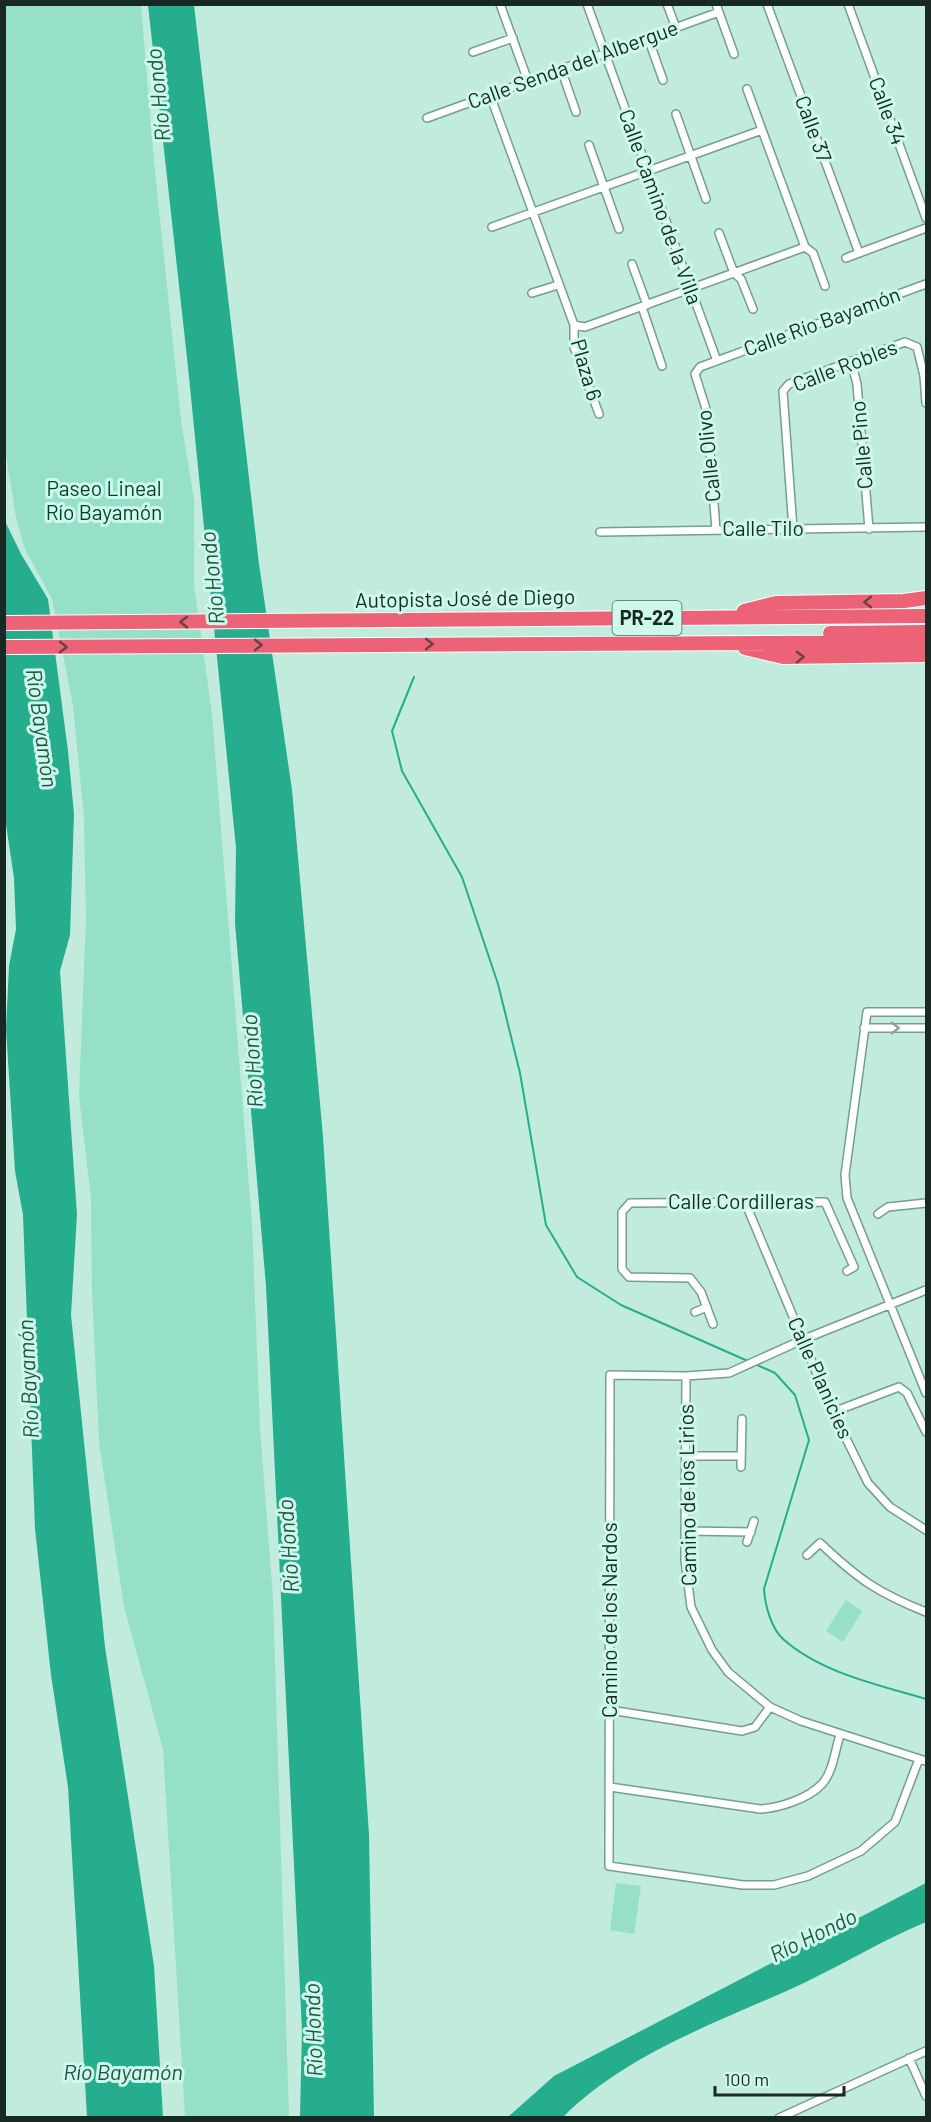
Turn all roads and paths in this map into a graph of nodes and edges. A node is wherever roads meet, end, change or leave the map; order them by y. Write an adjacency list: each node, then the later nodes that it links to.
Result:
1 (500, 4): 8 (street)
2 (586, 4): 11 (street, Calle Camino de la Villa)
3 (667, 4): 7 (street)
4 (767, 4): 34 (street, Calle 37)
5 (848, 4): 28 (street, Calle 34)
6 (718, 8): 7 (street, Calle Senda del Albergue); 12 (street)
7 (676, 28): 9 (street, Calle Senda del Albergue)
8 (513, 38): 10 (street); 15 (street)
9 (648, 38): 11 (street, Calle Senda del Albergue); 14 (street)
10 (473, 52)
11 (604, 54): 13 (street, Calle Senda del Albergue); 24 (street, Calle Camino de la Villa)
12 (734, 54)
13 (561, 69): 15 (street, Calle Senda del Albergue); 18 (street)
14 (663, 80)
15 (528, 81): 17 (street, Calle Senda del Albergue)
16 (747, 89): 21 (street)
17 (490, 95): 20 (street, Calle Senda del Albergue); 27 (street, Plaza 6)
18 (576, 112)
19 (676, 114): 23 (street)
20 (427, 118)
21 (762, 130): 23 (street); 33 (street)
22 (589, 145): 25 (street)
23 (691, 155): 24 (street); 26 (street)
24 (647, 171): 25 (street); 41 (street, Calle Camino de la Villa)
25 (604, 187): 27 (street); 31 (street)
26 (706, 199)
27 (533, 213): 29 (street); 39 (street, Plaza 6)
28 (927, 218)
29 (492, 227)
30 (927, 228): 34 (street)
31 (619, 230)
32 (719, 233): 37 (street)
33 (805, 247): 37 (street); 40 (street)
34 (859, 253): 35 (street)
35 (846, 258)
36 (632, 264): 43 (street)
37 (734, 273): 41 (street); 44 (street)
38 (927, 284): 46 (street, Calle Río Bayamón)
39 (558, 285): 42 (street); 45 (street, Plaza 6)
40 (825, 286)
41 (690, 289): 43 (street); 46 (street, Calle Camino de la Villa)
42 (532, 293)
43 (644, 306): 45 (street); 48 (street)
44 (753, 309)
45 (574, 325): 50 (street, Plaza 6)
46 (717, 361): 54 (street, Calle Olivo)
47 (851, 362): 49 (street, Calle Robles); 52 (street, Calle Robles); 53 (street, Calle Pino)
48 (662, 366)
49 (927, 403)
50 (599, 414)
51 (927, 527): 53 (street, Calle Tilo)
52 (793, 529): 53 (street, Calle Tilo); 54 (street, Calle Tilo)
53 (869, 529)
54 (716, 530): 55 (street, Calle Tilo)
55 (600, 531)
56 (927, 598): 58 (highway, one-way to 58)
57 (927, 616): 58 (highway, Autopista José de Diego / PR-22)
58 (720, 617): 59 (highway, Autopista José de Diego / PR-22)
59 (371, 621): 60 (highway, Autopista José de Diego / PR-22, one-way to 60); 61 (highway)
60 (4, 623)
61 (927, 623)
62 (927, 632): 64 (highway)
63 (927, 642): 65 (highway, Autopista José de Diego / PR-22)
64 (668, 643): 65 (highway, Autopista José de Diego / PR-22); 66 (highway, Autopista José de Diego / PR-22, one-way to 64)
65 (722, 643): 67 (highway, one-way to 67)
66 (4, 647)
67 (927, 655)
68 (927, 1012): 69 (street)
69 (864, 1028): 70 (street, one-way to 70); 76 (street)
70 (927, 1028)
71 (745, 1202): 74 (street, Calle Cordilleras); 77 (street, Calle Cordilleras); 80 (street, Calle Planicies)
72 (927, 1203): 73 (street)
73 (878, 1214)
74 (847, 1271)
75 (927, 1290): 76 (street)
76 (889, 1303): 80 (street); 82 (street)
77 (707, 1307): 78 (street); 79 (street)
78 (695, 1312)
79 (713, 1324)
80 (801, 1341): 81 (street); 83 (street, Calle Planicies)
81 (686, 1376): 86 (street, Camino de los Lirios); 97 (street, Camino de los Nardos)
82 (927, 1393)
83 (833, 1412): 85 (street); 90 (street, Calle Planicies)
84 (742, 1419): 87 (street)
85 (927, 1432)
86 (686, 1456): 87 (street); 91 (street, Camino de los Lirios)
87 (741, 1456): 88 (street)
88 (741, 1467)
89 (754, 1521): 92 (street)
90 (927, 1530)
91 (685, 1531): 92 (street); 96 (street, Camino de los Lirios)
92 (750, 1532): 93 (street)
93 (747, 1542)
94 (807, 1555): 95 (street)
95 (927, 1612)
96 (770, 1707): 97 (street); 98 (street, Camino de los Lirios)
97 (610, 1710): 100 (street, Camino de los Nardos)
98 (840, 1735): 99 (street, Camino de los Lirios); 100 (street)
99 (923, 1760): 100 (street, Camino de los Nardos)
100 (609, 1787)
101 (927, 2051): 102 (street)
102 (909, 2058): 103 (street); 104 (street)
103 (927, 2096)
104 (779, 2118)

